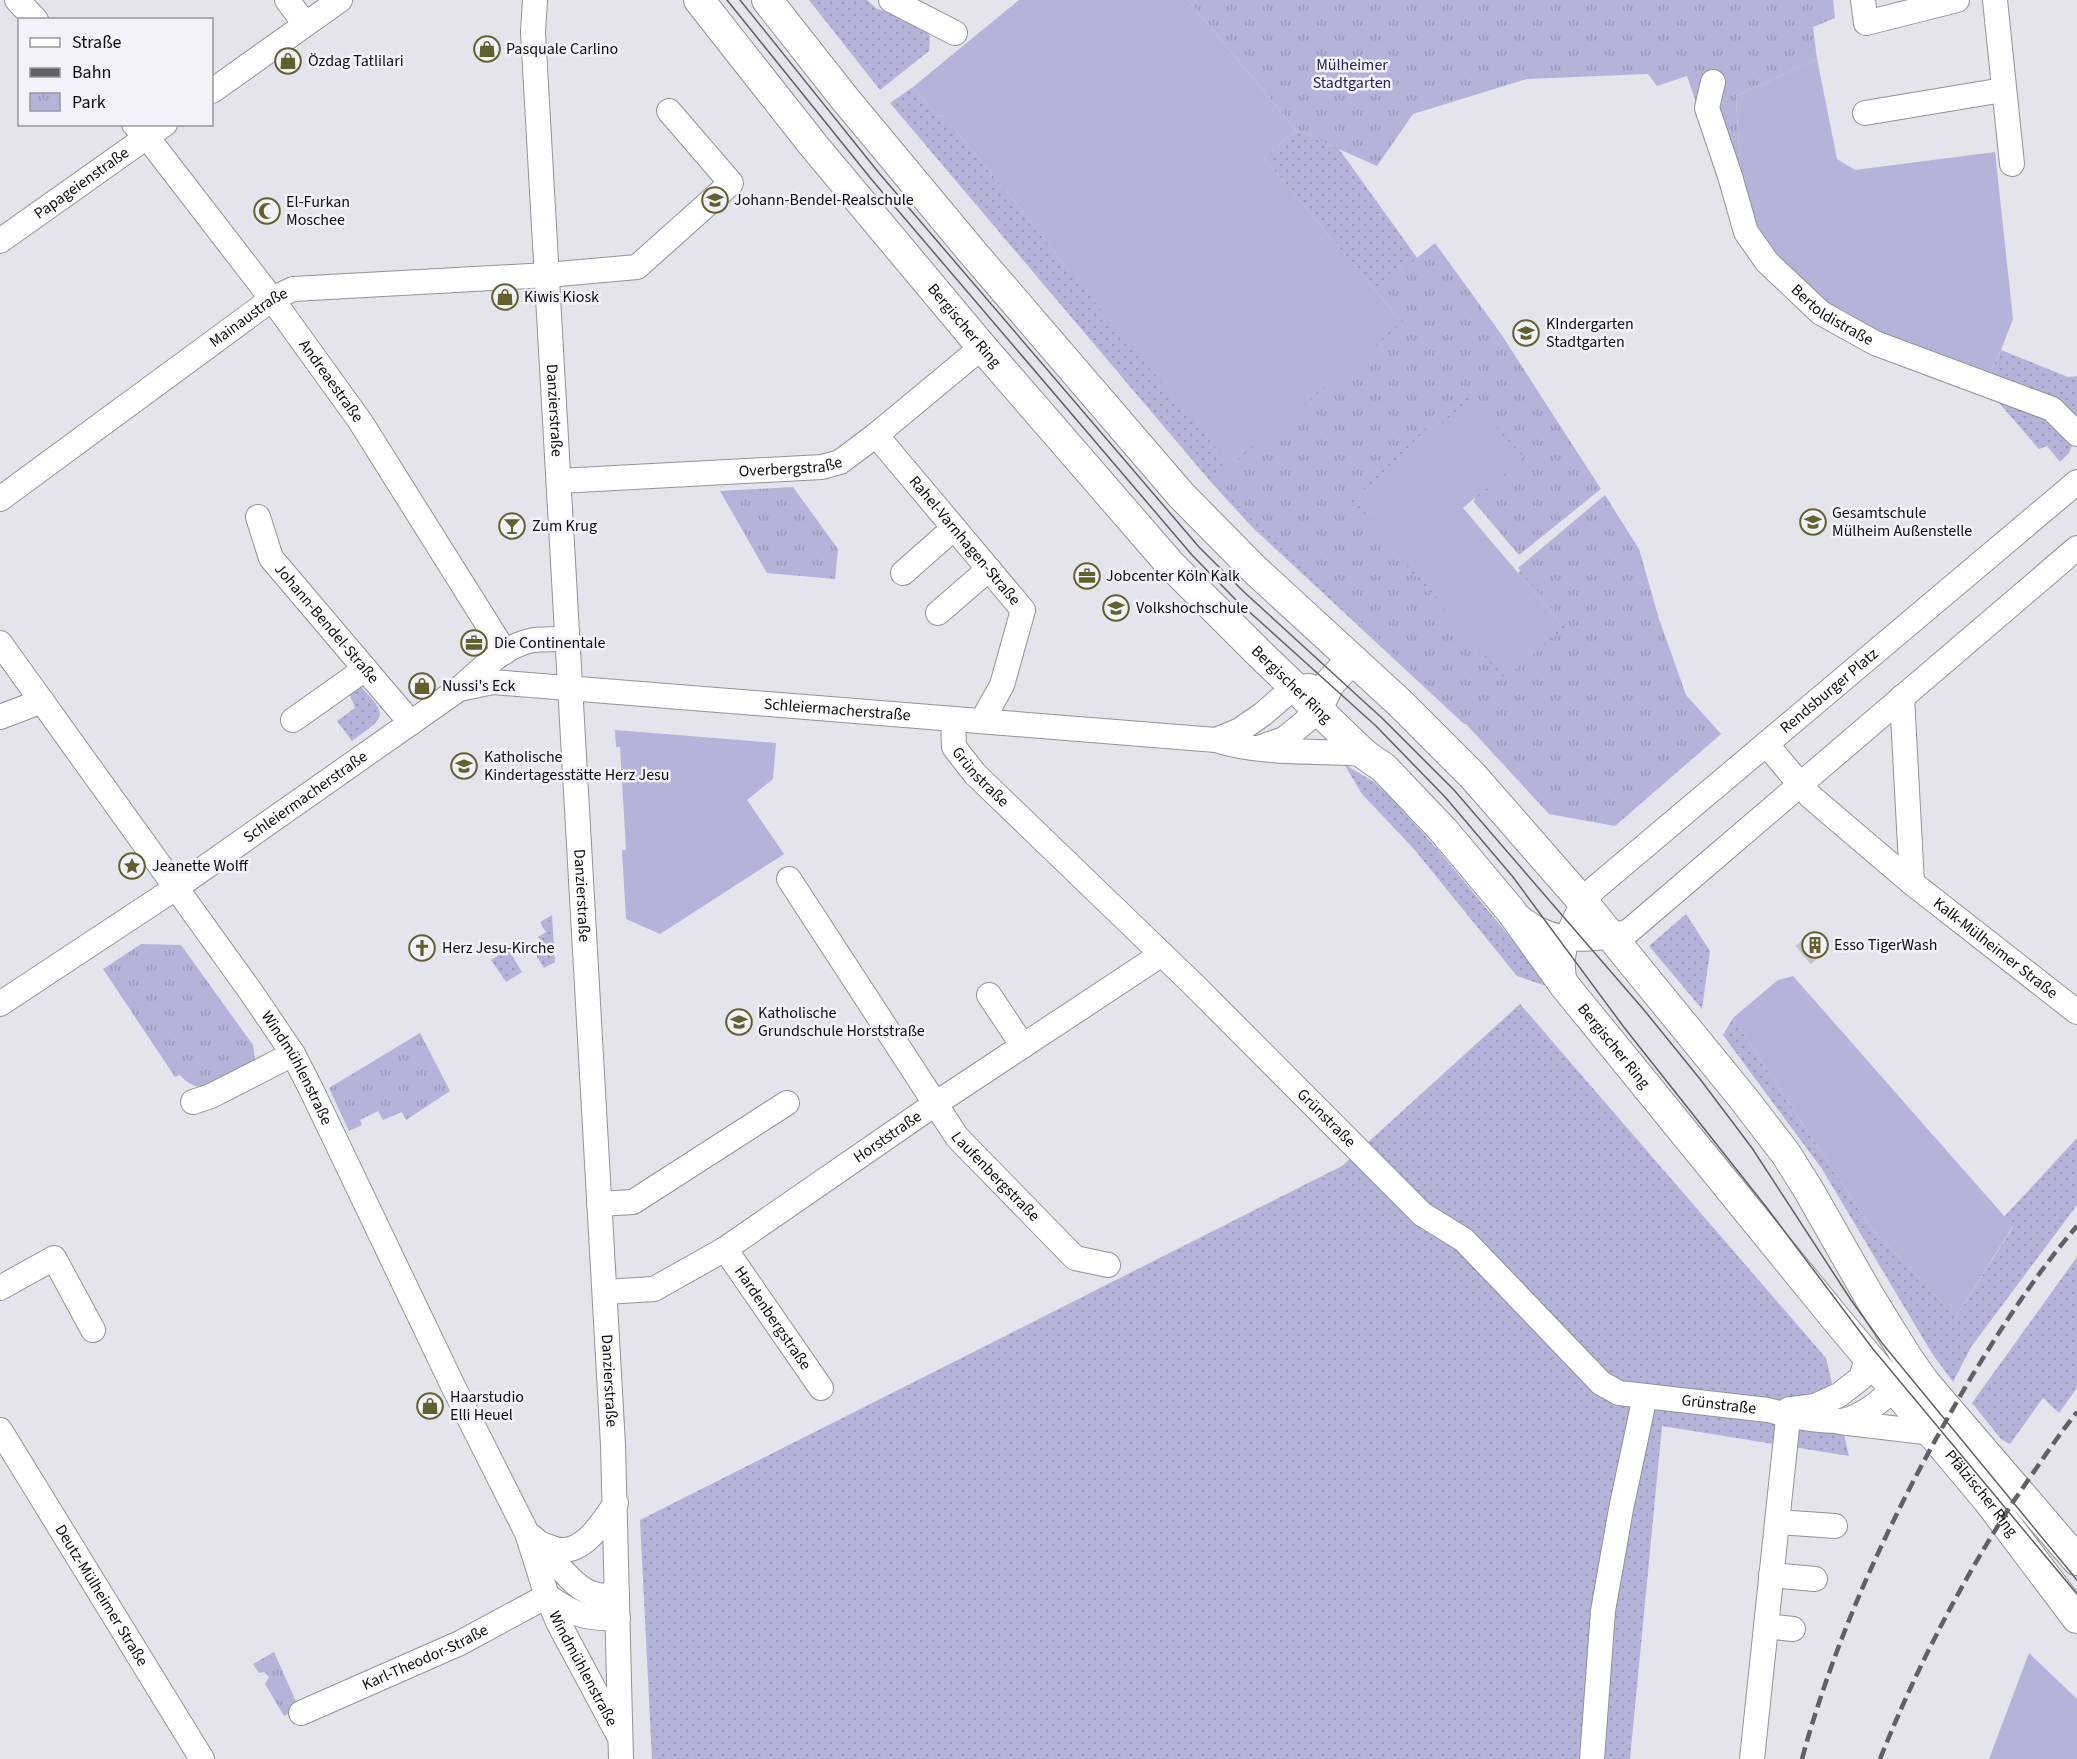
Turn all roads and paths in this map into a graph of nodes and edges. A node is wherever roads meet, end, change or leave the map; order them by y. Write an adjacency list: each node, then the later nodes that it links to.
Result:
1 (17, 0): 12 (street)
2 (287, 0): 13 (street)
3 (340, 0): 13 (street)
4 (522, 0): 14 (street, Danzierstraße)
5 (535, 0): 14 (street, Danzierstraße)
6 (699, 0): 26 (main road, Bergischer Ring)
7 (767, 0): 41 (main road)
8 (891, 0): 15 (street)
9 (1863, 0): 10 (street)
10 (1957, 0)
11 (1995, 0): 18 (street)
12 (34, 18)
13 (305, 24): 17 (street)
14 (533, 32): 24 (street, Danzierstraße)
15 (955, 33)
16 (1713, 82): 27 (street, Bertoldistraße)
17 (213, 90)
18 (2003, 90): 20 (street); 22 (street)
19 (669, 111): 24 (street, Mainaustraße)
20 (1865, 113)
21 (149, 129): 23 (street, Papageienstraße); 25 (street, Andreaestraße)
22 (2012, 164)
23 (0, 241)
24 (547, 275): 25 (street, Mainaustraße); 29 (street, Danzierstraße)
25 (272, 300): 31 (street, Mainaustraße); 40 (street, Andreaestraße)
26 (982, 347): 28 (street, Overbergstraße); 44 (main road, Bergischer Ring)
27 (2077, 434)
28 (876, 435): 29 (street, Overbergstraße); 33 (street, Rahel-Varnhagen-Straße)
29 (559, 481): 38 (street, Danzierstraße)
30 (2077, 482): 55 (street, Rendsburger Platz)
31 (0, 499)
32 (258, 517): 42 (street, Johann-Bendel-Straße)
33 (954, 528): 35 (street, Rahel-Varnhagen-Straße); 36 (street)
34 (2077, 548): 47 (street)
35 (989, 569): 37 (street); 52 (street, Rahel-Varnhagen-Straße)
36 (903, 573)
37 (938, 613)
38 (568, 639): 40 (street, Schleiermacherstraße); 43 (street, Danzierstraße)
39 (0, 643): 48 (street, Windmühlenstraße)
40 (505, 652): 45 (street, Schleiermacherstraße)
41 (1352, 659): 46 (main road); 62 (main road)
42 (365, 669): 51 (street); 53 (street, Johann-Bendel-Straße)
43 (570, 687): 45 (street, Schleiermacherstraße); 50 (street, Schleiermacherstraße); 76 (street, Danzierstraße)
44 (1294, 687): 46 (main road, Bergischer Ring); 54 (street, Schleiermacherstraße)
45 (459, 689): 53 (street, Schleiermacherstraße)
46 (1323, 696): 56 (street, Schleiermacherstraße); 57 (main road, Bergischer Ring)
47 (1902, 697): 58 (street); 60 (street)
48 (42, 701): 49 (street); 61 (street, Windmühlenstraße)
49 (0, 717)
50 (953, 719): 52 (street, Schleiermacherstraße); 66 (street, Grünstraße)
51 (293, 720)
52 (982, 721): 54 (street, Schleiermacherstraße)
53 (411, 723): 61 (street, Schleiermacherstraße)
54 (1216, 740): 56 (street, Schleiermacherstraße)
55 (1766, 744): 58 (street, Kalk-Mülheimer Straße); 62 (street, Rendsburger Platz)
56 (1256, 748): 57 (street, Schleiermacherstraße)
57 (1364, 754): 63 (main road, Bergischer Ring)
58 (1800, 785): 60 (street, Kalk-Mülheimer Straße); 65 (street)
59 (789, 879): 75 (street, Laufenbergstraße)
60 (1912, 883): 70 (street, Kalk-Mülheimer Straße)
61 (177, 887): 69 (street, Schleiermacherstraße); 72 (street, Windmühlenstraße)
62 (1583, 902): 64 (street); 65 (main road)
63 (1511, 911): 64 (street); 67 (main road, Bergischer Ring)
64 (1569, 937): 65 (street); 67 (street)
65 (1612, 937): 82 (main road)
66 (1162, 954): 71 (street, Horststraße); 85 (street, Grünstraße)
67 (1565, 986): 83 (main road, Bergischer Ring)
68 (989, 994): 71 (street)
69 (0, 1004)
70 (2077, 1012)
71 (1023, 1046): 75 (street, Horststraße)
72 (292, 1054): 73 (street); 93 (street, Windmühlenstraße)
73 (193, 1101)
74 (787, 1103): 76 (street)
75 (935, 1104): 77 (street, Horststraße); 78 (street, Laufenbergstraße)
76 (599, 1204): 80 (street, Danzierstraße)
77 (725, 1249): 80 (street, Horststraße); 84 (street, Hardenbergstraße)
78 (1108, 1264)
79 (0, 1288): 81 (street)
80 (605, 1292): 90 (street, Danzierstraße)
81 (93, 1330)
82 (1908, 1359): 83 (street, Grünstraße); 94 (main road, Pfälzischer Ring)
83 (1882, 1372): 86 (street, Grünstraße); 87 (street, Grünstraße); 89 (main road, Pfälzischer Ring)
84 (821, 1388)
85 (1646, 1396): 86 (street, Grünstraße); 105 (street)
86 (1782, 1411): 87 (street, Grünstraße); 91 (street)
87 (1840, 1422): 89 (street, Grünstraße)
88 (0, 1430): 104 (street, Deutz-Mülheimer Straße)
89 (1933, 1433): 99 (main road, Pfälzischer Ring)
90 (616, 1503): 93 (street); 98 (street, Danzierstraße)
91 (1777, 1522): 92 (street); 95 (street)
92 (1835, 1526)
93 (534, 1538): 97 (street, Windmühlenstraße); 98 (street, Windmühlenstraße)
94 (2077, 1560)
95 (1771, 1575): 96 (street); 100 (street)
96 (1815, 1579)
97 (548, 1596): 98 (street, Windmühlenstraße); 102 (street, Karl-Theodor-Straße); 103 (street, Windmühlenstraße)
98 (618, 1606): 103 (street, Danzierstraße)
99 (2077, 1618)
100 (1766, 1626): 101 (street); 106 (street)
101 (1793, 1629)
102 (301, 1713)
103 (621, 1749)
104 (202, 1759)
105 (1592, 1759)
106 (1752, 1759)

